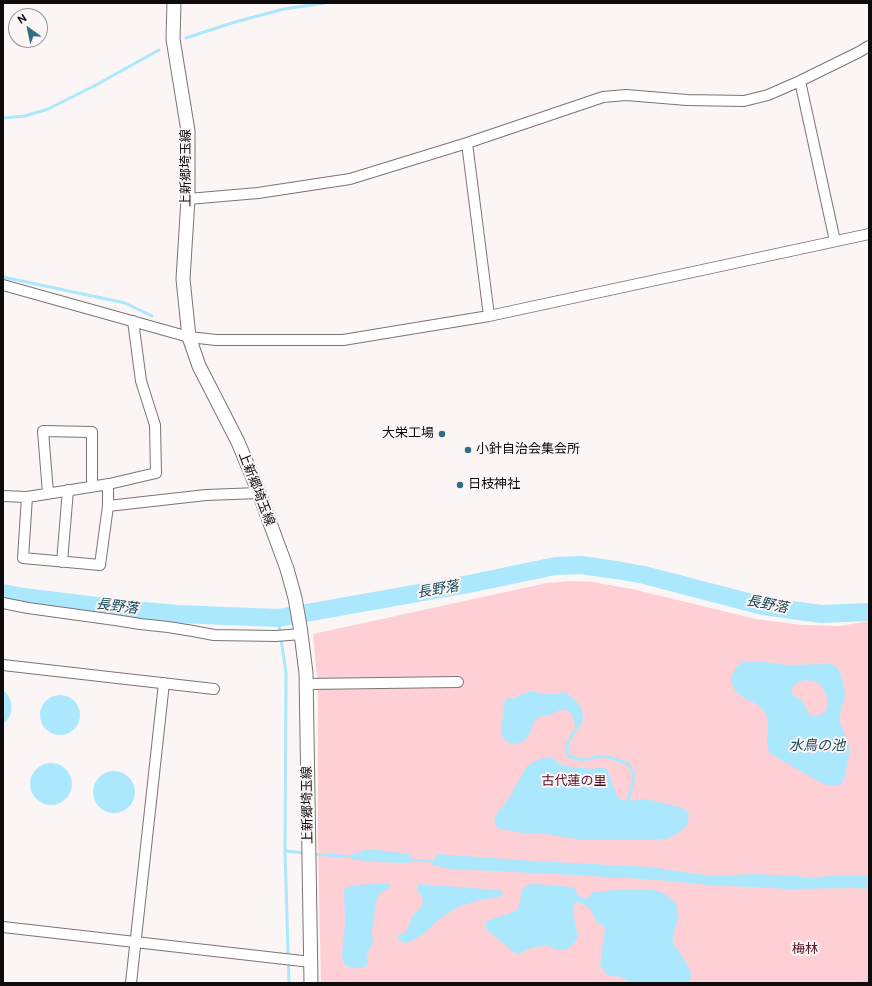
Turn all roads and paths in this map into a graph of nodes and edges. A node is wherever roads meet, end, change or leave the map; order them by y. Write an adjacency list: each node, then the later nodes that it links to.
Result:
1 (174, 3): 5 (main road, 上新郷埼玉線)
2 (869, 46): 3 (street)
3 (800, 81): 4 (street); 7 (street)
4 (467, 143): 5 (street); 9 (street)
5 (188, 199): 11 (main road, 上新郷埼玉線)
6 (869, 234): 7 (street)
7 (835, 242): 9 (street)
8 (3, 285): 10 (street)
9 (489, 316): 11 (street)
10 (133, 321): 11 (street); 12 (street)
11 (189, 337): 16 (main road, 上新郷埼玉線)
12 (109, 484): 13 (street); 19 (street)
13 (92, 486): 14 (street); 15 (street)
14 (68, 490): 15 (street); 20 (street)
15 (48, 493): 18 (street)
16 (259, 493): 19 (street); 22 (main road, 上新郷埼玉線)
17 (3, 496): 18 (street)
18 (27, 497): 20 (street)
19 (108, 506): 20 (street)
20 (62, 562)
21 (3, 603): 22 (street)
22 (296, 632): 26 (main road, 上新郷埼玉線)
23 (3, 665): 25 (street)
24 (458, 682): 26 (street)
25 (164, 684): 27 (street); 29 (street)
26 (306, 684): 30 (main road, 上新郷埼玉線)
27 (214, 689)
28 (3, 927): 29 (street)
29 (135, 942): 30 (street); 31 (street)
30 (311, 962): 32 (main road, 上新郷埼玉線)
31 (130, 983)
32 (311, 983)

